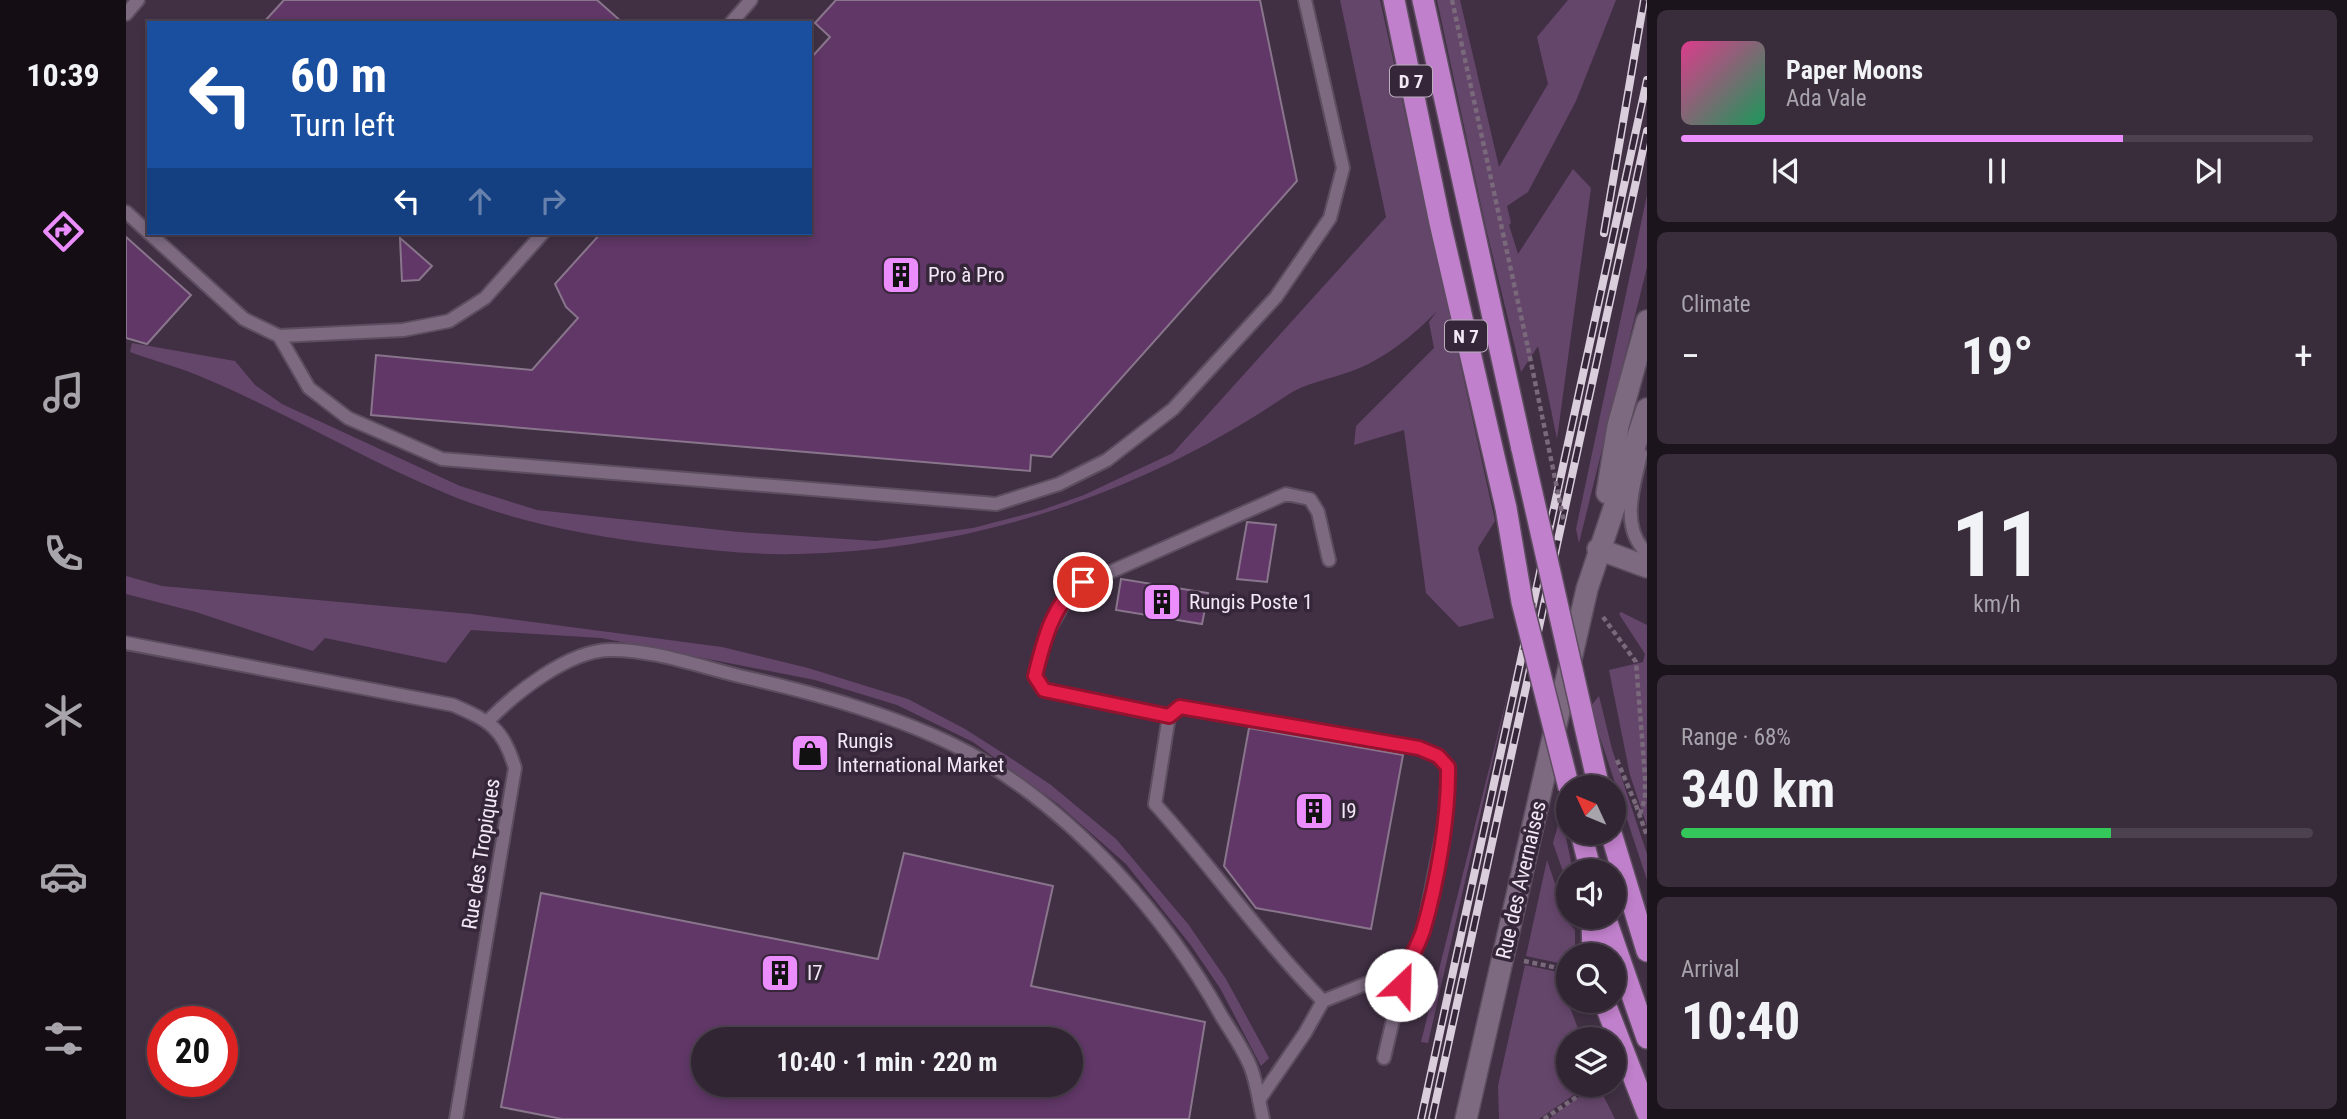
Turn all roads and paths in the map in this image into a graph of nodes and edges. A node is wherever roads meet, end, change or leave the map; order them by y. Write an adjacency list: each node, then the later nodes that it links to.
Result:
1 (138, 0): 9 (lane)
2 (730, 0): 8 (lane)
3 (751, 0): 8 (lane)
4 (1305, 0): 18 (lane)
5 (1394, 0): 12 (highway, D 7)
6 (1423, 0): 11 (highway, D 7)
7 (1451, 0): 21 (path, bridge)
8 (742, 10): 10 (lane)
9 (126, 13)
10 (733, 21)
11 (1452, 138): 32 (highway, N 7, bridge)
12 (1427, 163): 31 (highway, N 7, bridge)
13 (126, 212): 14 (lane)
14 (147, 231)
15 (151, 235): 18 (lane)
16 (541, 235): 18 (lane)
17 (1647, 321): 22 (main road, Rue des Avernaises)
18 (279, 336)
19 (1647, 409): 22 (main road, Rue des Avernaises)
20 (1647, 427): 23 (lane)
21 (1564, 524)
22 (1598, 549): 25 (main road); 26 (main road, Rue des Avernaises)
23 (1647, 552)
24 (1329, 560): 28 (lane)
25 (1647, 566)
26 (1587, 589): 33 (path); 45 (main road, Rue des Avernaises)
27 (126, 643): 29 (lane)
28 (1169, 716): 38 (lane); 41 (lane)
29 (488, 721): 47 (lane); 49 (lane, Rue des Tropiques)
30 (1617, 758): 33 (path, bridge)
31 (1566, 775)
32 (1596, 775)
33 (1640, 814): 34 (path)
34 (1647, 836)
35 (1614, 845): 37 (highway)
36 (1609, 929): 43 (highway)
37 (1647, 951)
38 (1407, 960): 41 (lane); 44 (lane)
39 (1520, 960): 40 (path)
40 (1556, 968)
41 (1323, 1001): 47 (lane)
42 (1609, 1013): 48 (highway)
43 (1647, 1038)
44 (1384, 1058)
45 (1473, 1090): 51 (main road, Rue des Avernaises); 52 (main road, Rue des Avernaises)
46 (1576, 1097): 53 (path)
47 (1259, 1100): 50 (lane)
48 (1647, 1112)
49 (456, 1119)
50 (1263, 1119)
51 (1466, 1119)
52 (1474, 1119)
53 (1544, 1119)

